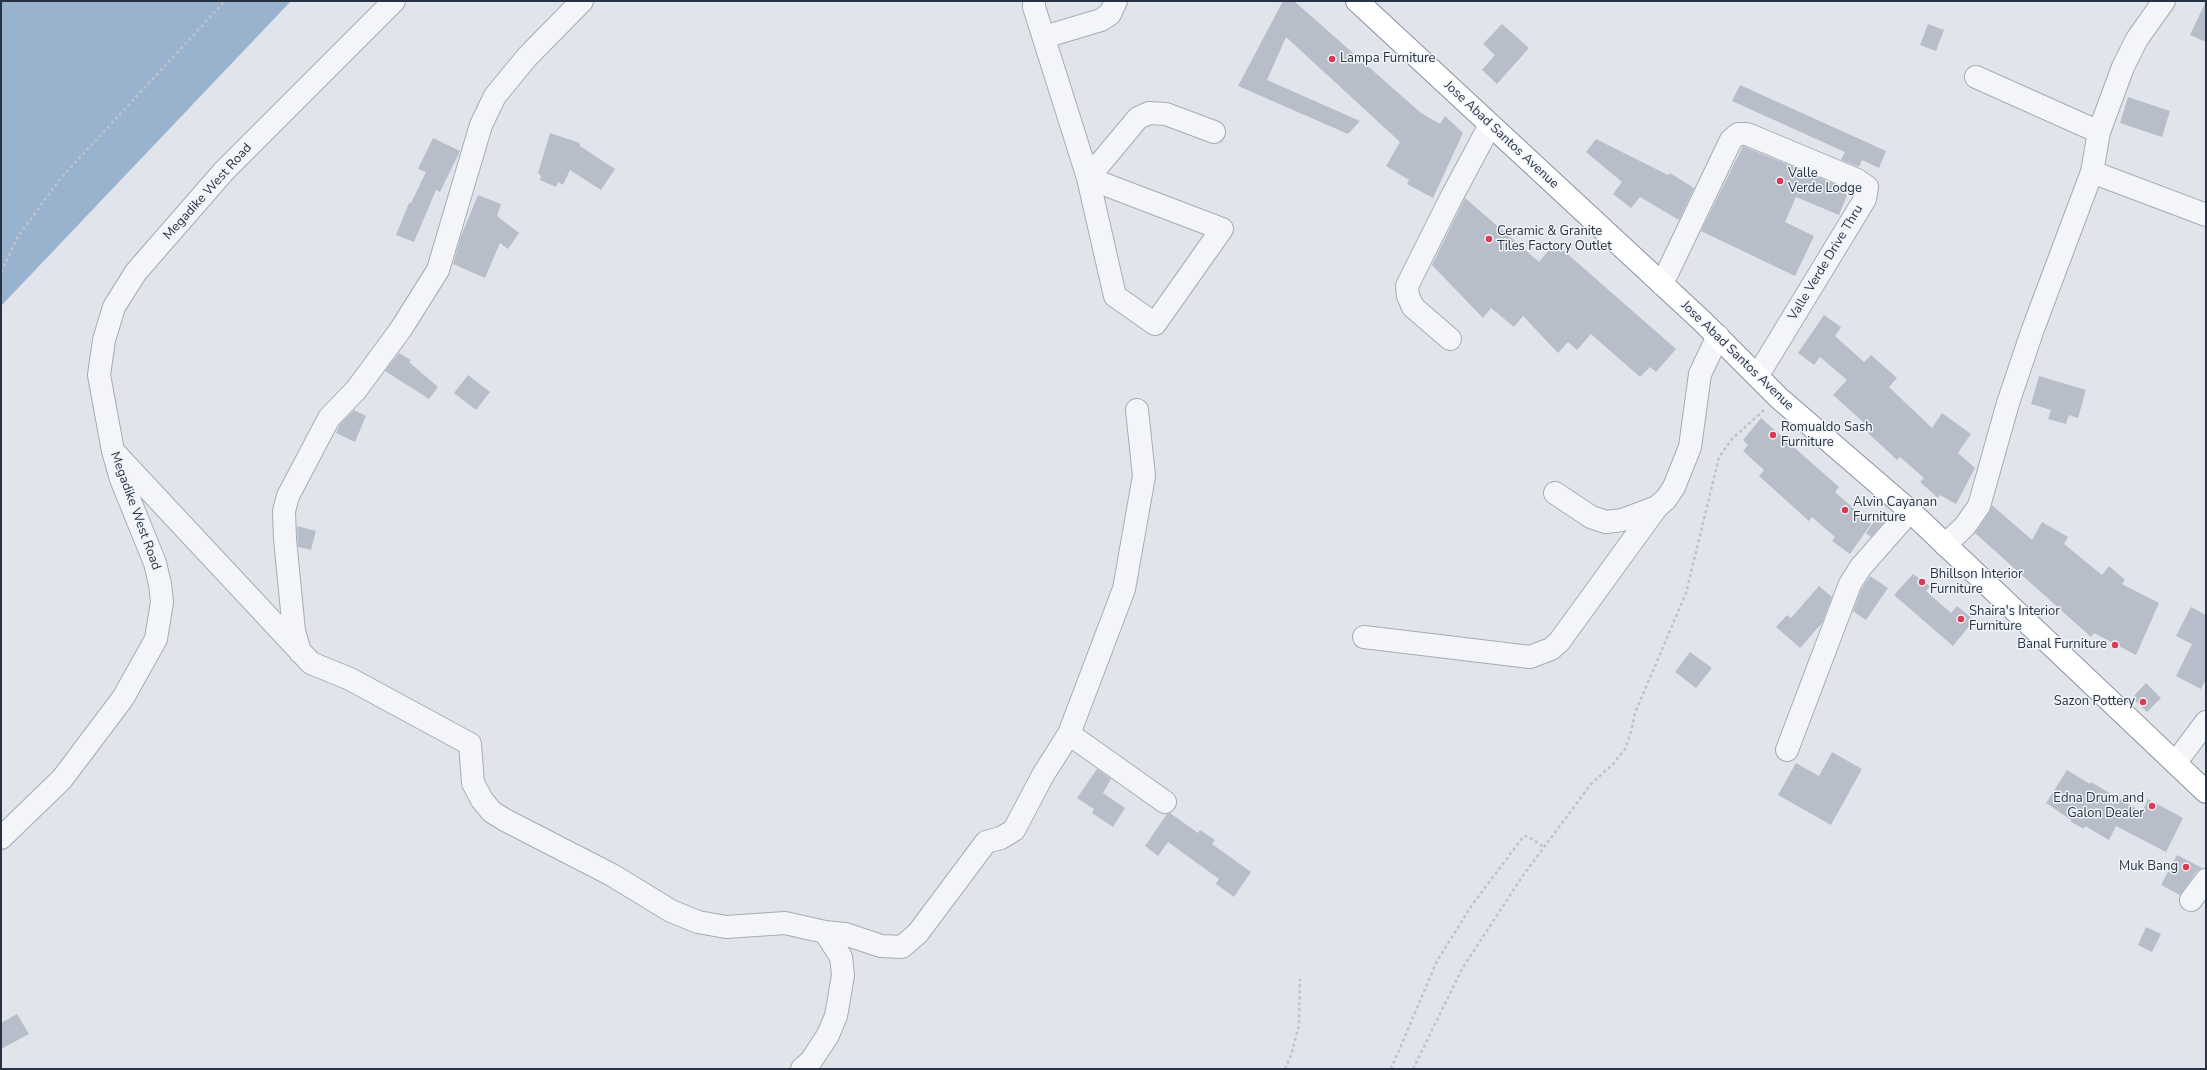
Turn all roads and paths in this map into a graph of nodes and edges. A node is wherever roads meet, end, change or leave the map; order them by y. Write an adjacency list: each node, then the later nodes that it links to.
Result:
1 (225, 1): 16 (path)
2 (394, 1): 23 (street, Megadike West Road)
3 (582, 1): 29 (street)
4 (1034, 1): 8 (street)
5 (1116, 1): 8 (street)
6 (1357, 1): 10 (highway, Jose Abad Santos Avenue)
7 (2164, 1): 12 (street)
8 (1044, 37): 14 (street)
9 (1976, 77): 12 (street)
10 (1490, 125): 17 (highway, Jose Abad Santos Avenue); 19 (street)
11 (1214, 132): 14 (street)
12 (2099, 132): 13 (street)
13 (2092, 172): 15 (street); 27 (street)
14 (1088, 178): 14 (street)
15 (2206, 215)
16 (1, 272)
17 (1662, 284): 18 (highway, Jose Abad Santos Avenue); 20 (street, Valle Verde Drive Thru)
18 (1718, 336): 20 (highway, Jose Abad Santos Avenue); 25 (street)
19 (1450, 338)
20 (1758, 375): 21 (highway, Jose Abad Santos Avenue)
21 (1779, 398): 26 (highway, Jose Abad Santos Avenue); 37 (path)
22 (1137, 410): 31 (street)
23 (113, 451): 29 (street); 36 (street, Megadike West Road)
24 (1555, 493): 25 (street)
25 (1657, 507): 28 (street)
26 (1910, 511): 27 (highway, Jose Abad Santos Avenue); 32 (street)
27 (1945, 545): 33 (highway, Jose Abad Santos Avenue)
28 (1364, 637)
29 (300, 652): 40 (street)
30 (2206, 722): 33 (street)
31 (1069, 734): 35 (street); 40 (street)
32 (1787, 750)
33 (2176, 762): 34 (highway, Jose Abad Santos Avenue)
34 (2206, 792)
35 (1165, 802)
36 (1, 838)
37 (1544, 847): 44 (path); 45 (path)
38 (2206, 880): 39 (street)
39 (2191, 900)
40 (825, 932): 42 (street)
41 (1300, 979): 43 (path)
42 (802, 1069)
43 (1284, 1069)
44 (1391, 1069)
45 (1413, 1069)

